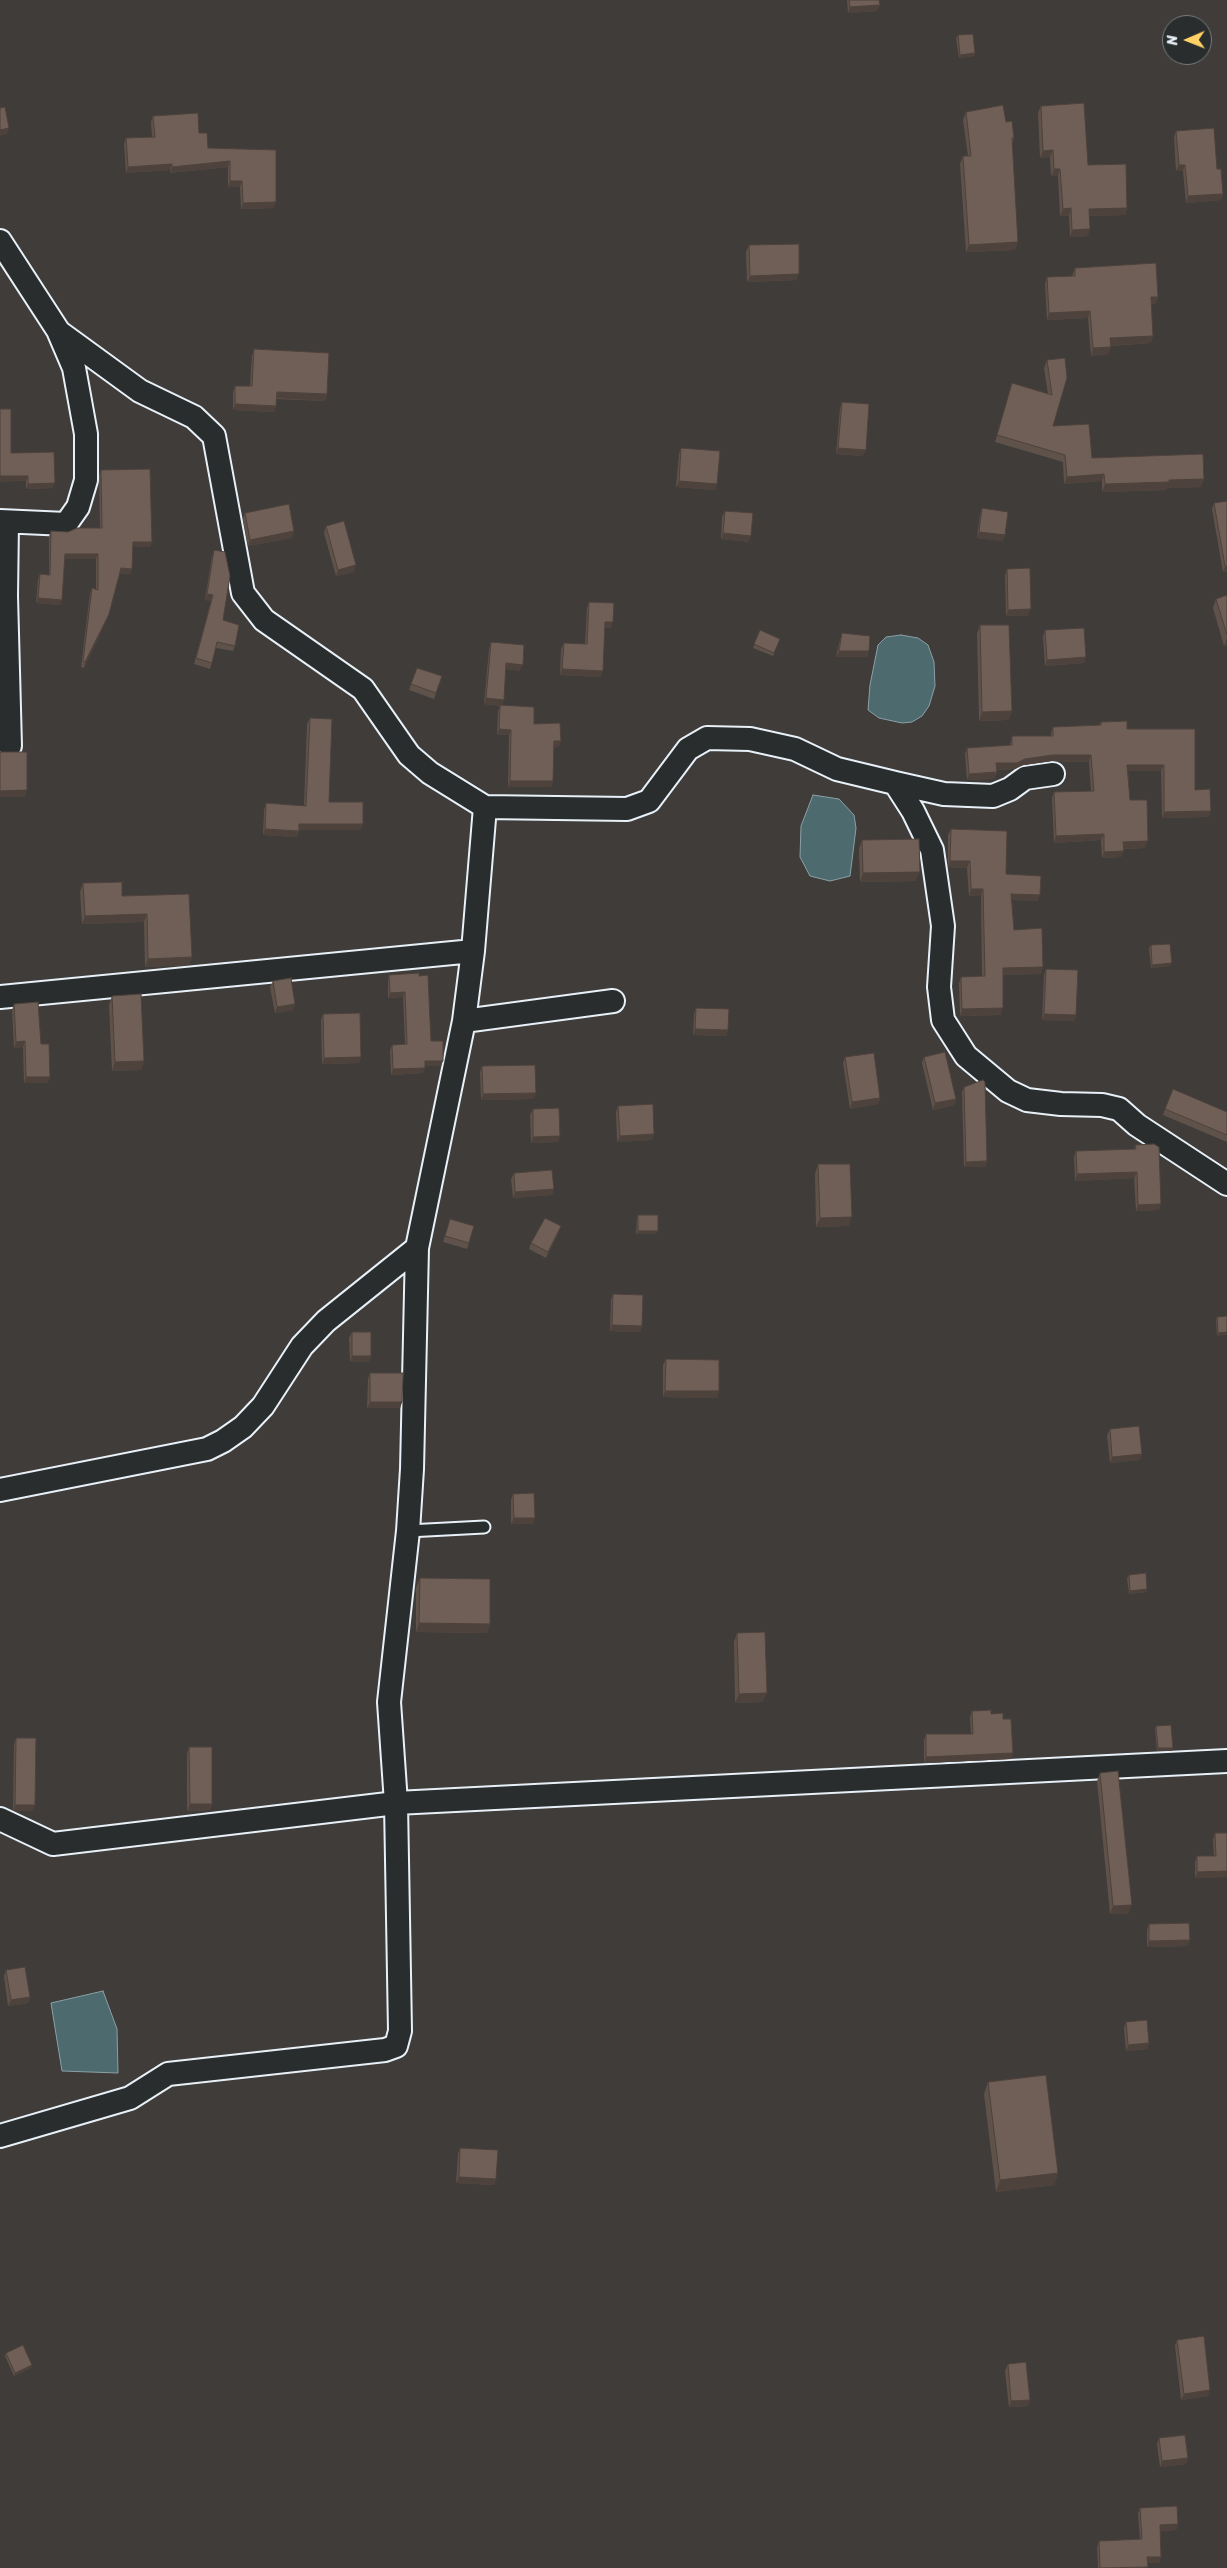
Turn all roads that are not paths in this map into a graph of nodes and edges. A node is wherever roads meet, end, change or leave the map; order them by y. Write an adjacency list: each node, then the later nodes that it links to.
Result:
1 (0, 241): 2 (street)
2 (59, 332): 3 (street); 7 (street)
3 (3, 521): 4 (street)
4 (10, 746)
5 (1053, 774): 6 (street)
6 (895, 783): 7 (street); 12 (street)
7 (484, 806): 8 (street)
8 (474, 951): 9 (street); 11 (street)
9 (0, 997)
10 (613, 1001): 11 (street)
11 (464, 1022): 13 (street)
12 (1227, 1184)
13 (417, 1248): 14 (street); 16 (street)
14 (0, 1490)
15 (484, 1527): 16 (lane)
16 (408, 1531): 18 (street)
17 (1227, 1761): 18 (street)
18 (396, 1803): 19 (street); 20 (street)
19 (0, 1818)
20 (0, 2136)

